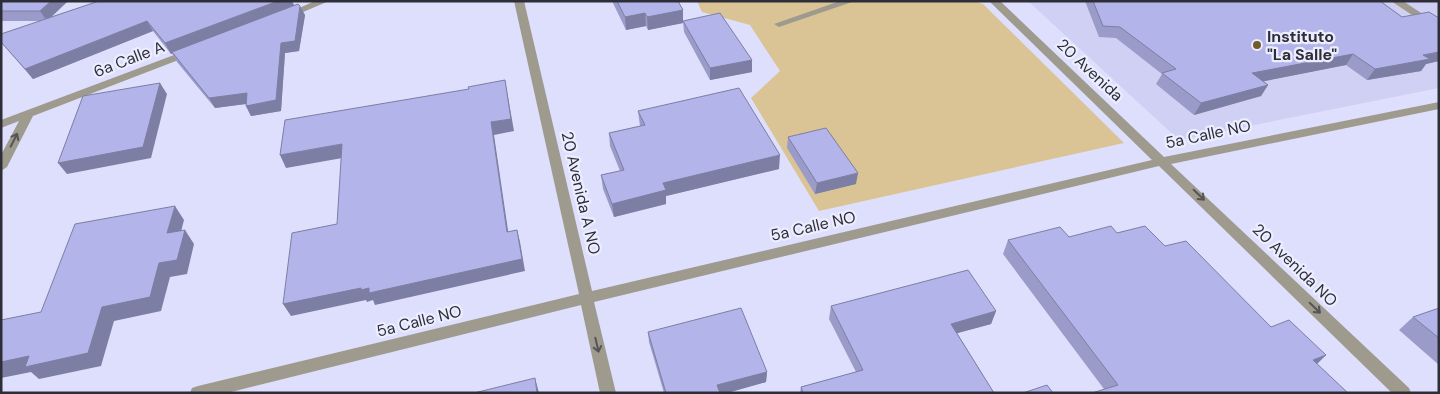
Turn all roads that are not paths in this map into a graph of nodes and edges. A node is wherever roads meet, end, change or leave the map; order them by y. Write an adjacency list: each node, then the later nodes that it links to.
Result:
1 (324, 1): 6 (street)
2 (519, 1): 15 (street, 20 Avenida A NO)
3 (850, 1): 7 (street)
4 (994, 1): 13 (street, 20 Avenida)
5 (1396, 1): 8 (street)
6 (278, 19)
7 (778, 24)
8 (1439, 30)
9 (204, 47): 11 (street, 6a Calle A)
10 (1439, 105): 13 (street, 5a Calle NO)
11 (28, 114): 12 (street, 6a Calle A); 14 (street, one-way to 11)
12 (1, 124)
13 (1164, 162): 15 (street, 5a Calle NO); 18 (street, 20 Avenida NO, one-way to 18)
14 (1, 167)
15 (586, 298): 16 (street, 5a Calle NO); 17 (street, 20 Avenida A NO, one-way to 17)
16 (198, 393)
17 (608, 393)
18 (1403, 393)

